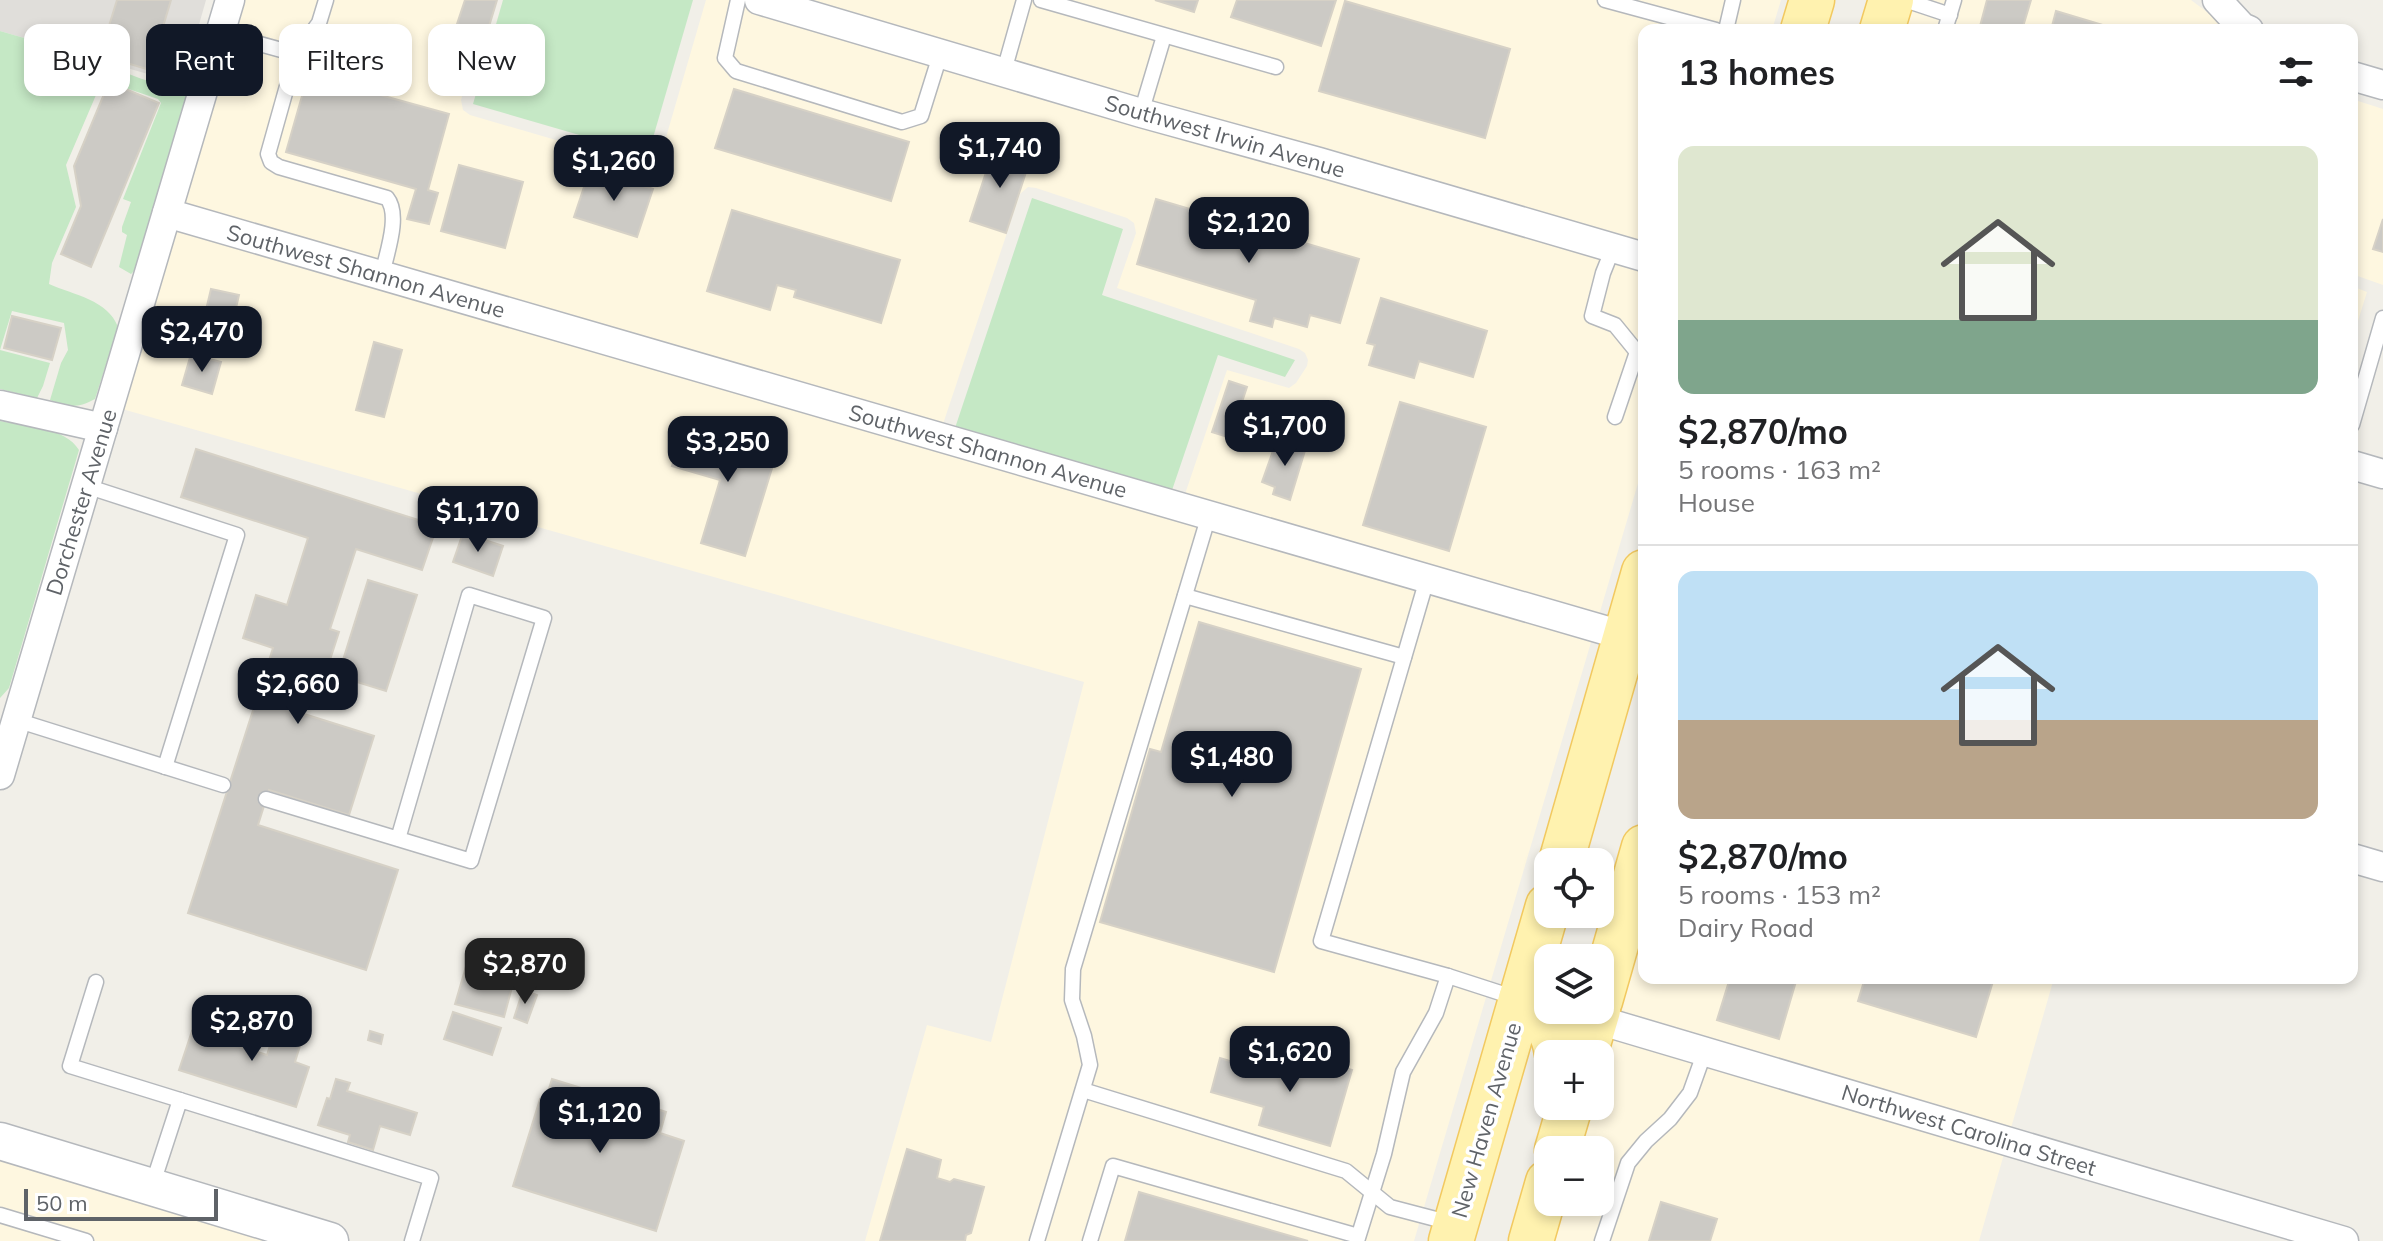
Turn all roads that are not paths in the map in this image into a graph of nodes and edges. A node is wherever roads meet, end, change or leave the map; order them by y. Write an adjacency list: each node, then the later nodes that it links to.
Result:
1 (230, 0): 15 (street, Dorchester Avenue)
2 (326, 0): 16 (lane)
3 (738, 0): 24 (lane)
4 (759, 0): 24 (street, Southwest Irwin Avenue)
5 (1024, 0): 26 (lane)
6 (1041, 0): 23 (lane)
7 (1605, 0): 17 (lane)
8 (1733, 0): 18 (lane)
9 (1812, 0): 19 (main road)
10 (1891, 0): 20 (main road)
11 (1905, 0): 14 (lane)
12 (1954, 0): 14 (lane)
13 (2217, 0): 22 (street)
14 (1950, 15): 21 (lane)
15 (223, 24)
16 (318, 24)
17 (1694, 24)
18 (1727, 24)
19 (1805, 24)
20 (1884, 24)
21 (1947, 24)
22 (2239, 24)
23 (1164, 36): 25 (lane); 31 (lane)
24 (941, 52): 26 (street, Southwest Irwin Avenue)
25 (1276, 67)
26 (1004, 71): 31 (street, Southwest Irwin Avenue)
27 (2358, 78): 28 (street)
28 (2383, 85)
29 (201, 96): 32 (street, Dorchester Avenue)
30 (284, 96): 35 (lane)
31 (1141, 113): 33 (street, Southwest Irwin Avenue)
32 (167, 213): 35 (street, Southwest Shannon Avenue); 40 (street, Dorchester Avenue)
33 (1613, 248): 34 (street, Southwest Irwin Avenue); 39 (lane)
34 (1638, 255)
35 (382, 275): 44 (street, Southwest Shannon Avenue)
36 (2383, 318): 37 (lane)
37 (2358, 404)
38 (0, 405): 40 (street)
39 (1615, 417)
40 (103, 428): 43 (street, Dorchester Avenue)
41 (2358, 467): 42 (street)
42 (2383, 474)
43 (86, 486): 50 (street, Dorchester Avenue); 51 (lane)
44 (1209, 515): 45 (street, Southwest Shannon Avenue); 47 (lane)
45 (1427, 579): 48 (street, Southwest Shannon Avenue); 49 (lane)
46 (1638, 592): 48 (main road)
47 (1185, 596): 49 (lane); 68 (lane)
48 (1625, 636): 56 (main road)
49 (1404, 657): 62 (lane)
50 (10, 727): 51 (lane); 52 (street, Dorchester Avenue)
51 (165, 767): 53 (lane)
52 (0, 775)
53 (223, 785)
54 (266, 799): 55 (lane)
55 (398, 839): 55 (lane)
56 (1565, 848)
57 (2358, 860): 58 (street)
58 (2383, 867)
59 (1638, 868): 61 (main road)
60 (1542, 928): 64 (main road, New Haven Avenue)
61 (1614, 951)
62 (1448, 976): 64 (lane); 72 (lane)
63 (96, 982): 69 (lane)
64 (1521, 999): 66 (main road); 75 (main road, New Haven Avenue)
65 (1605, 1024): 67 (street, Northwest Carolina Street)
66 (1554, 1040)
67 (1705, 1051): 83 (lane); 84 (street, Northwest Carolina Street)
68 (1083, 1090): 72 (lane); 80 (lane)
69 (180, 1100): 71 (lane); 79 (lane)
70 (0, 1141): 71 (street)
71 (152, 1187): 78 (street)
72 (1371, 1191): 75 (lane); 76 (lane)
73 (0, 1215): 77 (lane)
74 (1538, 1216): 82 (main road)
75 (1453, 1233)
76 (1358, 1239): 81 (lane)
77 (86, 1241)
78 (330, 1241)
79 (412, 1241)
80 (1037, 1241)
81 (1090, 1241)
82 (1531, 1241)
83 (1602, 1241)
84 (2344, 1241)

